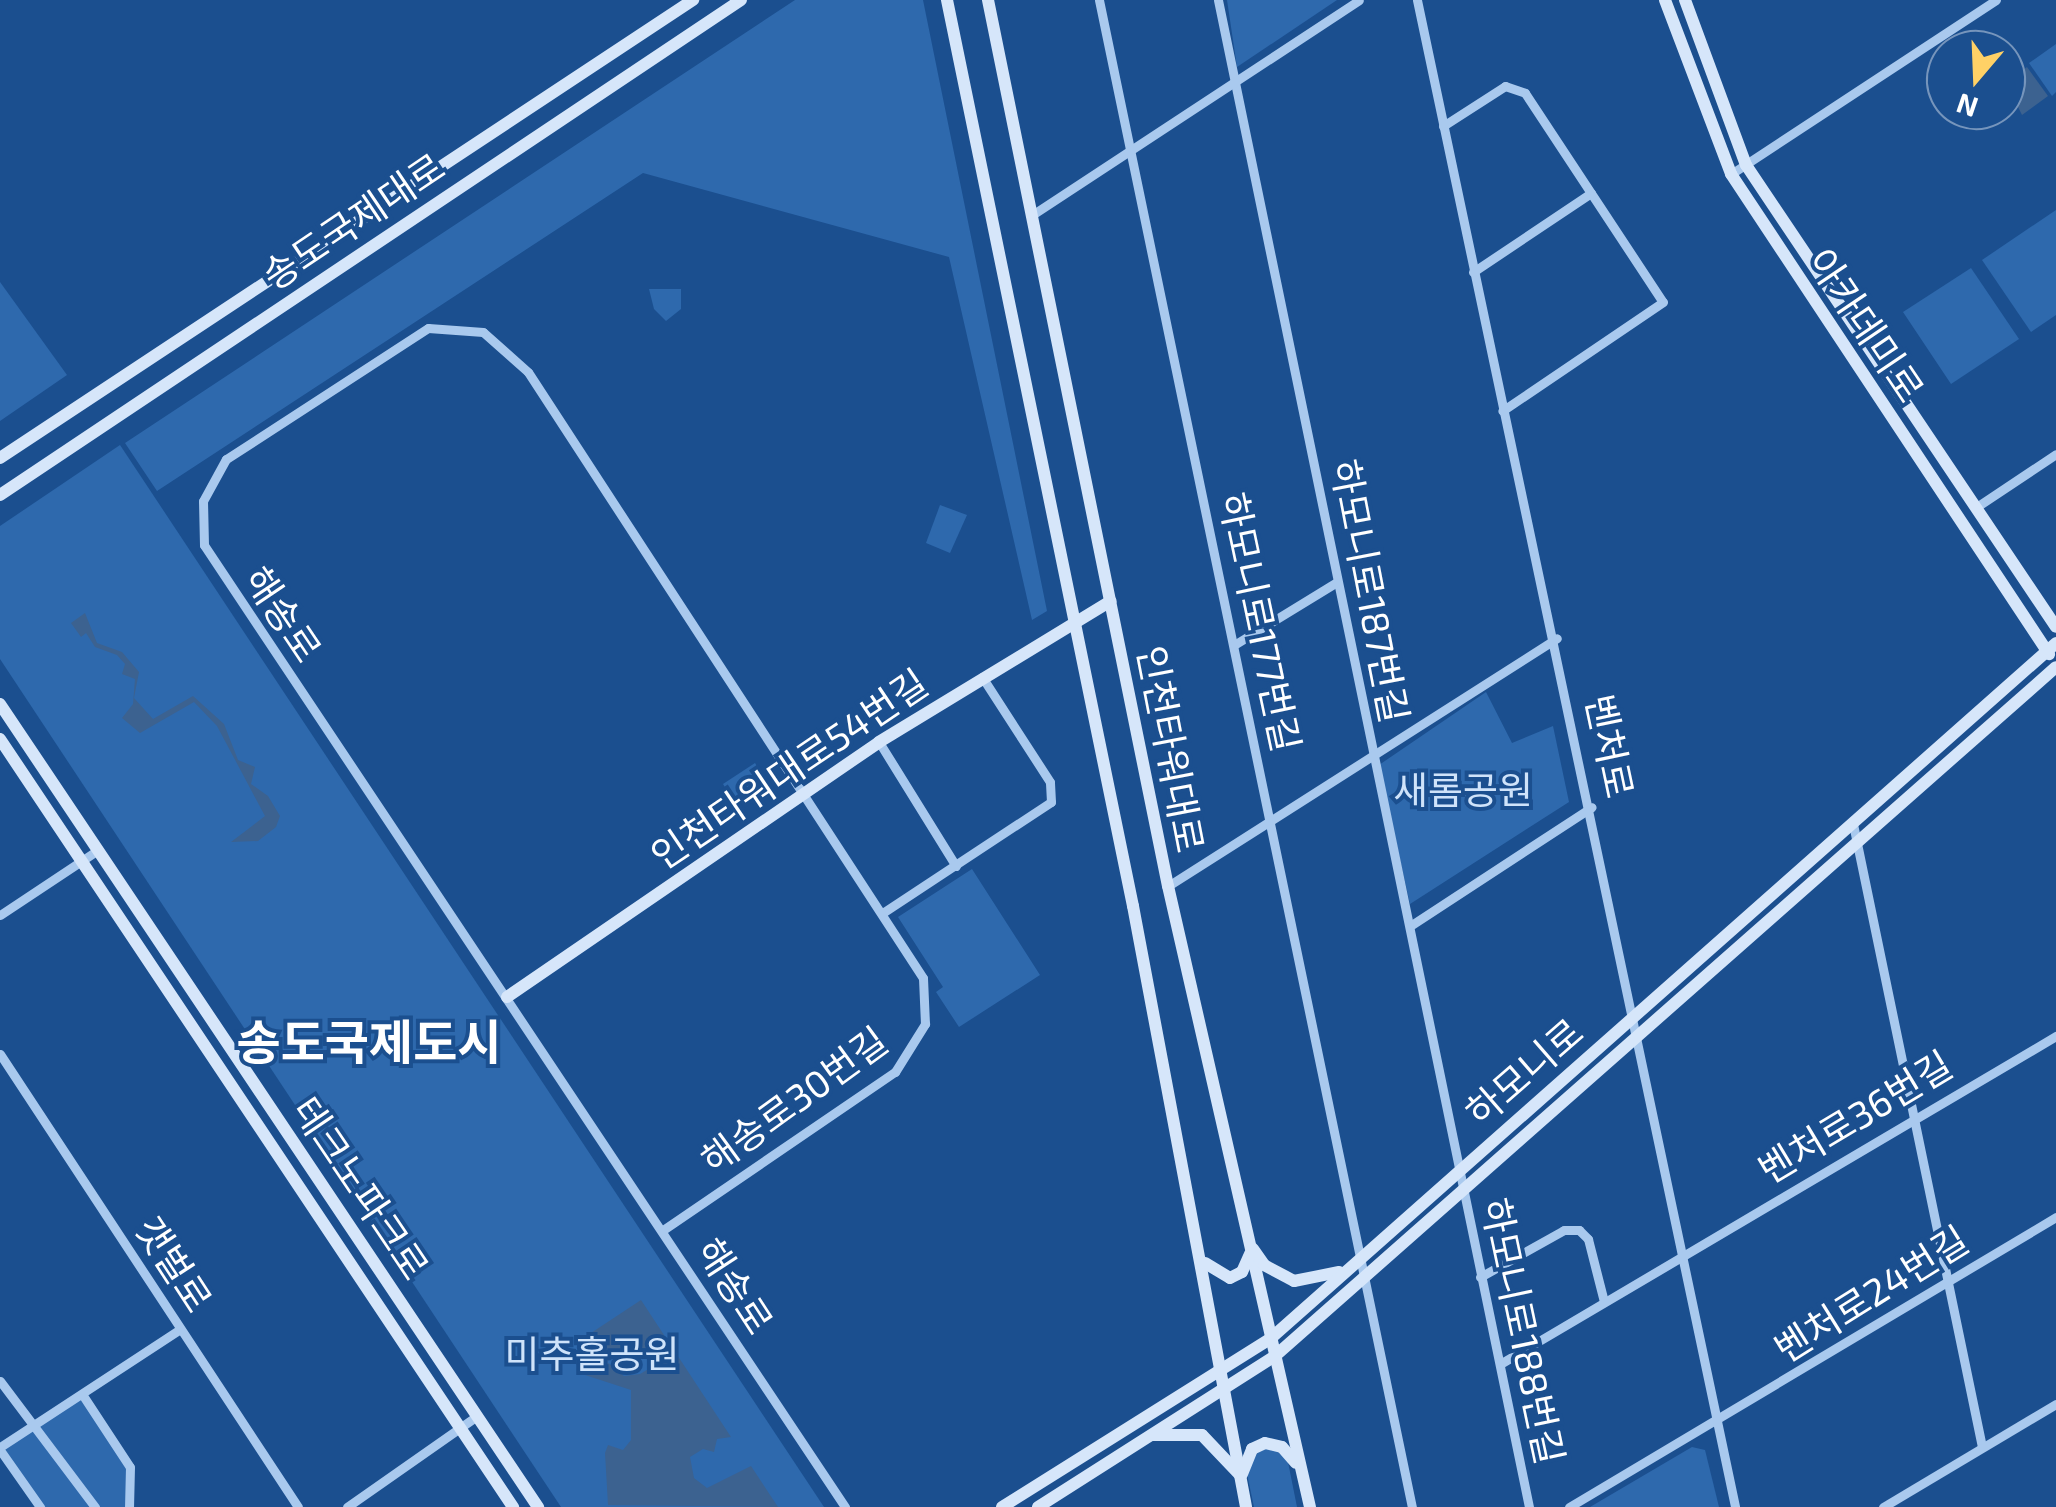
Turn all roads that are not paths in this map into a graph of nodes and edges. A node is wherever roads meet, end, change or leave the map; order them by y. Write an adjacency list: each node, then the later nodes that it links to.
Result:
1 (693, 0): 22 (main road, 송도국제대로)
2 (741, 0): 23 (main road, 송도국제대로)
3 (947, 0): 27 (main road, 인천타워대로)
4 (988, 0): 18 (main road, 인천타워대로)
5 (1100, 0): 14 (street, 하모니로177번길)
6 (1218, 0): 12 (street, 하모니로187번길)
7 (1358, 0): 12 (street)
8 (1418, 0): 13 (street, 벤처로)
9 (1665, 0): 16 (main road, 아카데미로)
10 (1685, 0): 15 (main road, 아카데미로)
11 (1996, 0): 15 (street)
12 (1234, 84): 14 (street); 25 (street, 하모니로187번길)
13 (1443, 126): 17 (street); 19 (street, 벤처로)
14 (1132, 151): 18 (street); 30 (street, 하모니로177번길)
15 (1746, 165): 16 (street); 24 (main road, 아카데미로)
16 (1731, 174): 31 (main road, 아카데미로)
17 (1591, 194): 19 (street); 20 (street)
18 (1032, 215): 26 (main road, 인천타워대로)
19 (1473, 272): 20 (street, 벤처로)
20 (1502, 411): 29 (street, 벤처로)
21 (2056, 454): 24 (street)
22 (0, 458)
23 (0, 495)
24 (1975, 508): 28 (main road, 아카데미로)
25 (1335, 583): 30 (street); 37 (street, 하모니로187번길)
26 (1112, 601): 27 (main road, 인천타워대로54번길); 46 (main road, 인천타워대로)
27 (1072, 624): 33 (main road, 인천타워대로54번길); 62 (main road, 인천타워대로)
28 (2056, 626)
29 (1557, 638): 37 (street); 39 (street, 벤처로)
30 (1234, 646): 41 (street, 하모니로177번길)
31 (2051, 646): 32 (main road, 아카데미로); 40 (main road, 하모니로)
32 (2056, 666): 42 (main road, 하모니로)
33 (982, 676): 36 (main road, 인천타워대로54번길); 45 (street)
34 (0, 704): 43 (main road, 테크노파크로)
35 (0, 739): 44 (main road, 테크노파크로)
36 (878, 742): 38 (main road, 인천타워대로54번길); 45 (street)
37 (1374, 758): 41 (street); 49 (street, 하모니로187번길)
38 (807, 790): 47 (street, 해송로30번길); 50 (main road, 인천타워대로54번길); 50 (street, 해송로)
39 (1592, 807): 49 (street); 51 (street, 벤처로)
40 (1853, 824): 42 (street); 51 (main road, 하모니로)
41 (1270, 825): 46 (street); 63 (street, 하모니로177번길)
42 (1858, 844): 52 (main road, 하모니로); 55 (street)
43 (98, 850): 44 (street); 78 (main road, 테크노파크로)
44 (82, 862): 48 (street); 81 (main road, 테크노파크로)
45 (956, 866): 47 (street)
46 (1168, 886): 60 (main road, 인천타워대로)
47 (884, 912): 59 (street, 해송로30번길)
48 (0, 915)
49 (1410, 926): 56 (street, 하모니로187번길)
50 (507, 997): 59 (street, 해송로)
51 (1635, 1015): 52 (street, 벤처로); 56 (main road, 하모니로)
52 (1639, 1036): 57 (main road, 하모니로); 61 (street, 벤처로)
53 (2056, 1036): 55 (street, 벤처로36번길)
54 (0, 1054): 69 (street, 갯벌로)
55 (1914, 1116): 61 (street, 벤처로36번길); 67 (street)
56 (1458, 1168): 57 (street, 하모니로188번길); 63 (main road, 하모니로)
57 (1462, 1190): 65 (main road, 하모니로); 66 (street, 하모니로188번길)
58 (2056, 1217): 67 (street, 벤처로24번길)
59 (663, 1230): 94 (street, 해송로)
60 (1250, 1246): 62 (main road); 64 (main road); 70 (main road, 인천타워대로)
61 (1685, 1253): 68 (street, 벤처로36번길); 79 (street, 벤처로)
62 (1201, 1256): 73 (main road, 인천타워대로)
63 (1360, 1257): 64 (main road, 하모니로); 65 (street, 하모니로177번길)
64 (1346, 1270): 70 (main road, 하모니로)
65 (1364, 1277): 71 (main road, 하모니로); 99 (street, 하모니로177번길)
66 (1480, 1277): 68 (street); 72 (street, 하모니로188번길)
67 (1948, 1280): 79 (street, 벤처로24번길); 83 (street)
68 (1604, 1302): 72 (street, 벤처로36번길)
69 (180, 1329): 76 (street); 90 (street, 갯벌로)
70 (1270, 1338): 71 (main road, 인천타워대로); 73 (main road, 하모니로)
71 (1274, 1356): 75 (main road, 하모니로); 86 (main road, 인천타워대로)
72 (1500, 1364): 100 (street, 하모니로188번길)
73 (1223, 1370): 75 (main road, 인천타워대로); 95 (main road, 하모니로)
74 (0, 1381): 80 (street)
75 (1226, 1386): 82 (main road, 하모니로); 85 (main road, 인천타워대로)
76 (82, 1394): 80 (street); 89 (street)
77 (2056, 1404): 83 (street)
78 (477, 1416): 81 (street); 93 (main road, 테크노파크로)
79 (1718, 1424): 101 (street, 벤처로24번길); 102 (street, 벤처로)
80 (30, 1426): 84 (street); 88 (street)
81 (460, 1428): 91 (street); 92 (main road, 테크노파크로)
82 (1150, 1435): 85 (main road); 96 (main road, 하모니로)
83 (1982, 1447): 103 (street)
84 (0, 1448): 87 (street)
85 (1242, 1481): 86 (main road); 97 (main road, 인천타워대로)
86 (1304, 1484): 98 (main road, 인천타워대로)
87 (40, 1507)
88 (95, 1507)
89 (129, 1507)
90 (298, 1507)
91 (348, 1507)
92 (513, 1507)
93 (538, 1507)
94 (845, 1507)
95 (1002, 1507)
96 (1038, 1507)
97 (1246, 1507)
98 (1310, 1507)
99 (1412, 1507)
100 (1529, 1507)
101 (1569, 1507)
102 (1736, 1507)
103 (1883, 1507)

